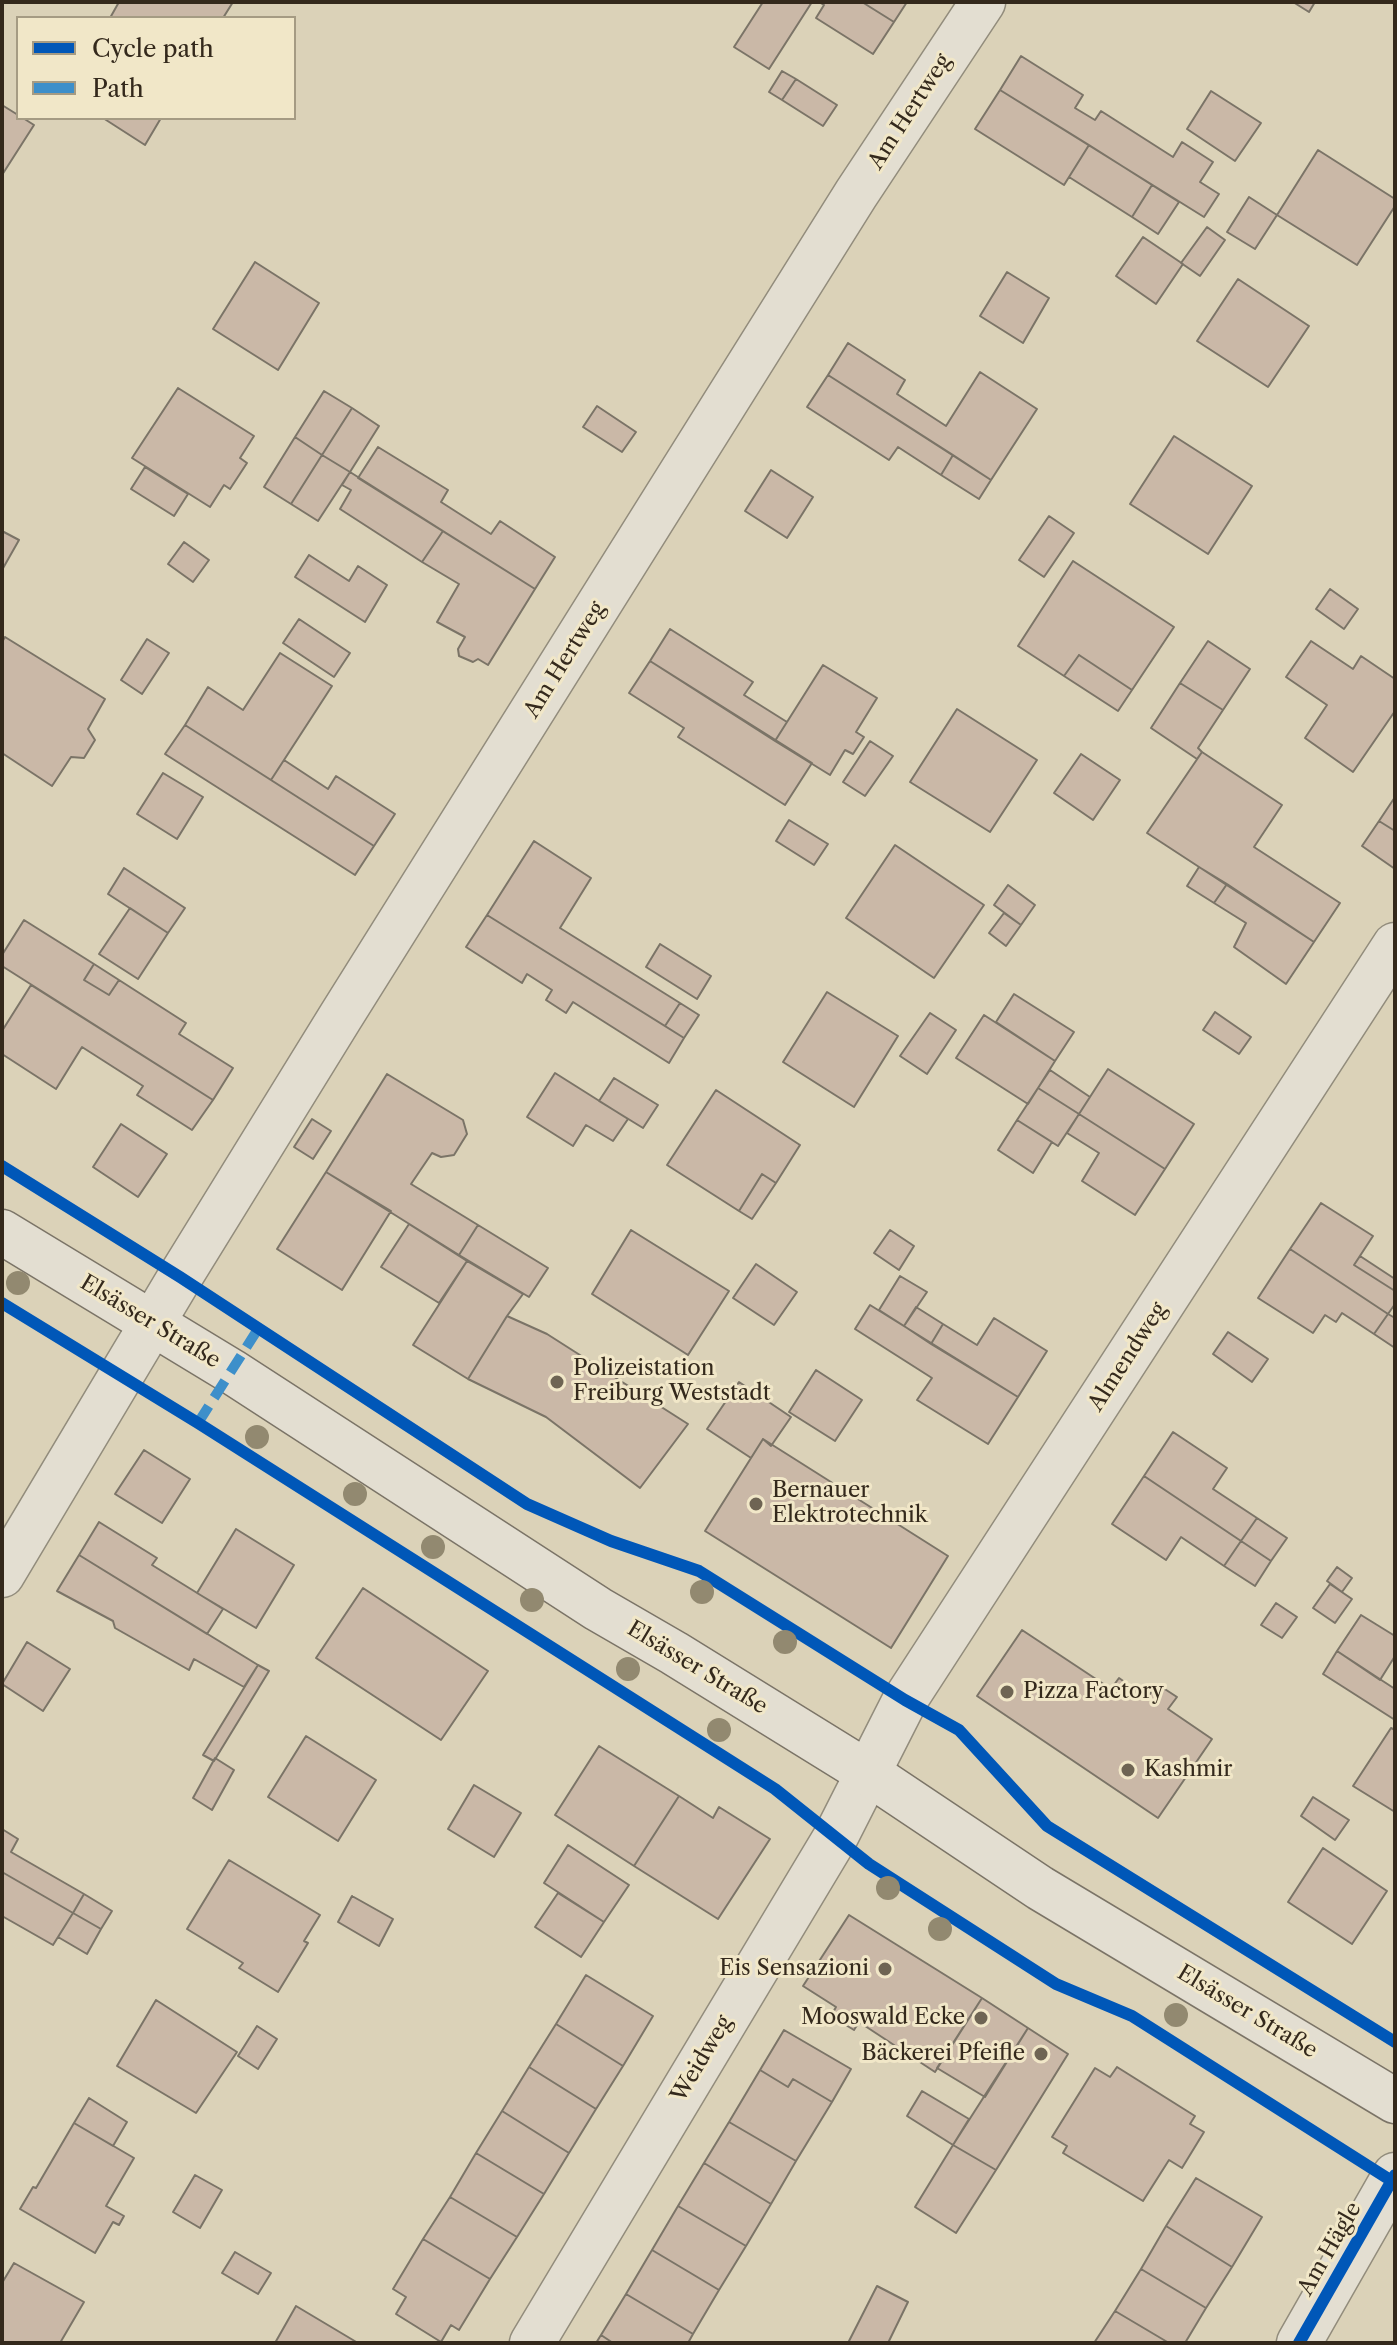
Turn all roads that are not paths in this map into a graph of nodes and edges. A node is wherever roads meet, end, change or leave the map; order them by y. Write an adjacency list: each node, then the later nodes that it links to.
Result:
1 (983, 2): 4 (street, Am Hertweg)
2 (1395, 945): 6 (street, Almendweg)
3 (2, 1232): 4 (street, Elsässer Straße)
4 (153, 1323): 5 (street, Am Hertweg); 6 (street, Elsässer Straße)
5 (2, 1575)
6 (868, 1773): 7 (street, Elsässer Straße); 9 (street, Weidweg)
7 (1395, 2101)
8 (1395, 2175): 10 (street, Am Hägle)
9 (532, 2343)
10 (1299, 2343)

